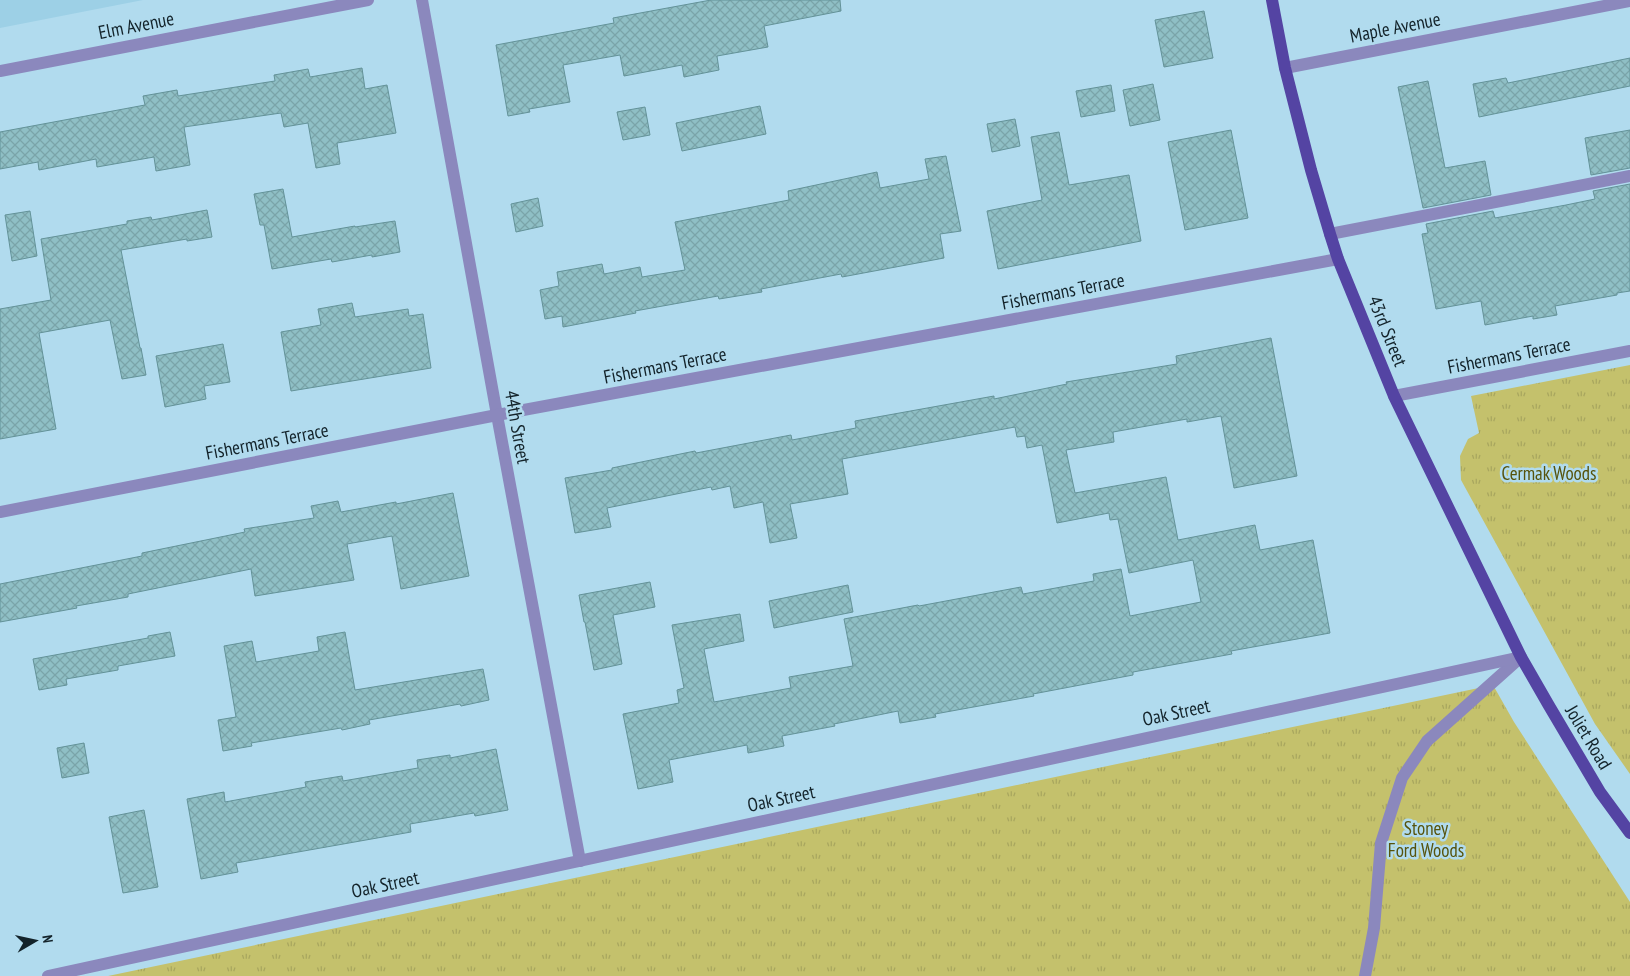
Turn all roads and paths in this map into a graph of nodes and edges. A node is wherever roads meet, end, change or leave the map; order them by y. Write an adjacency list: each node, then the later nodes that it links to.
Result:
1 (368, 0): 6 (street, Elm Avenue)
2 (422, 0): 12 (street, 44th Street)
3 (1272, 0): 5 (main road, 43rd Street)
4 (1630, 1): 5 (street, Maple Avenue)
5 (1285, 68): 8 (main road, 43rd Street)
6 (0, 71)
7 (1630, 176): 8 (street)
8 (1330, 234): 9 (main road, 43rd Street)
9 (1338, 259): 11 (main road, 43rd Street); 12 (street, Fishermans Terrace)
10 (1630, 351): 11 (street, Fishermans Terrace)
11 (1394, 396): 14 (main road, 43rd Street)
12 (497, 416): 13 (street, Fishermans Terrace); 16 (street, 44th Street)
13 (0, 512)
14 (1521, 656): 15 (main road, Joliet Road); 16 (street, Oak Street); 18 (street)
15 (1630, 833)
16 (580, 861): 17 (street, Oak Street)
17 (48, 976)
18 (1365, 976)

